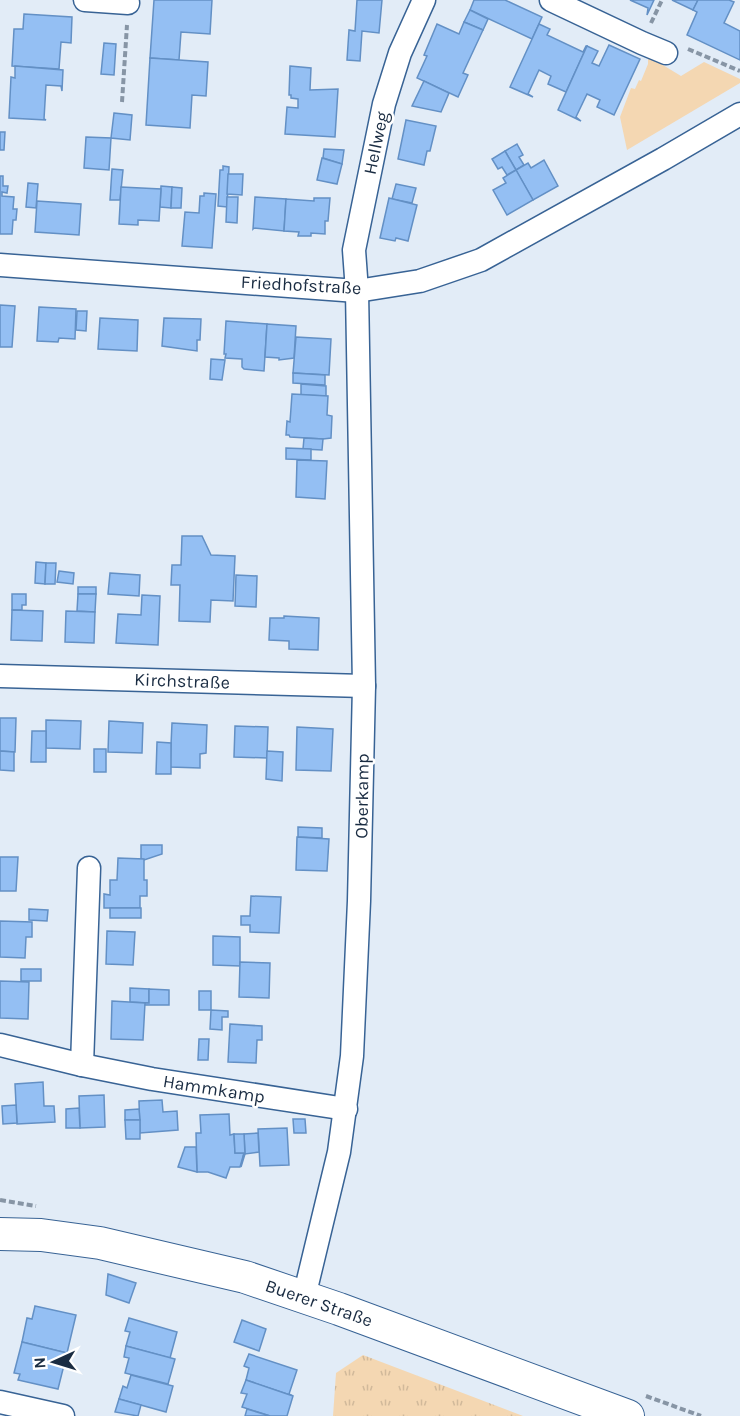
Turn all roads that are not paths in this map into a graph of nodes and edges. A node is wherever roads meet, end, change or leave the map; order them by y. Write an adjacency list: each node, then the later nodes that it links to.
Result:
1 (85, 0): 4 (street)
2 (423, 0): 8 (street, Hellweg)
3 (551, 0): 5 (street)
4 (128, 3)
5 (672, 49)
6 (740, 114): 8 (street, Friedhofstraße)
7 (0, 265): 8 (street, Friedhofstraße)
8 (357, 291): 10 (street, Oberkamp)
9 (0, 676): 10 (street, Kirchstraße)
10 (364, 686): 14 (street, Oberkamp)
11 (89, 868): 13 (street)
12 (0, 1045): 13 (street, Hammkamp)
13 (82, 1065): 14 (street, Hammkamp)
14 (346, 1109): 16 (street, Oberkamp)
15 (0, 1234): 16 (main road, Buerer Straße)
16 (304, 1297): 20 (main road, Buerer Straße)
17 (0, 1402): 18 (street)
18 (40, 1414): 19 (street)
19 (63, 1416)
20 (628, 1416)

